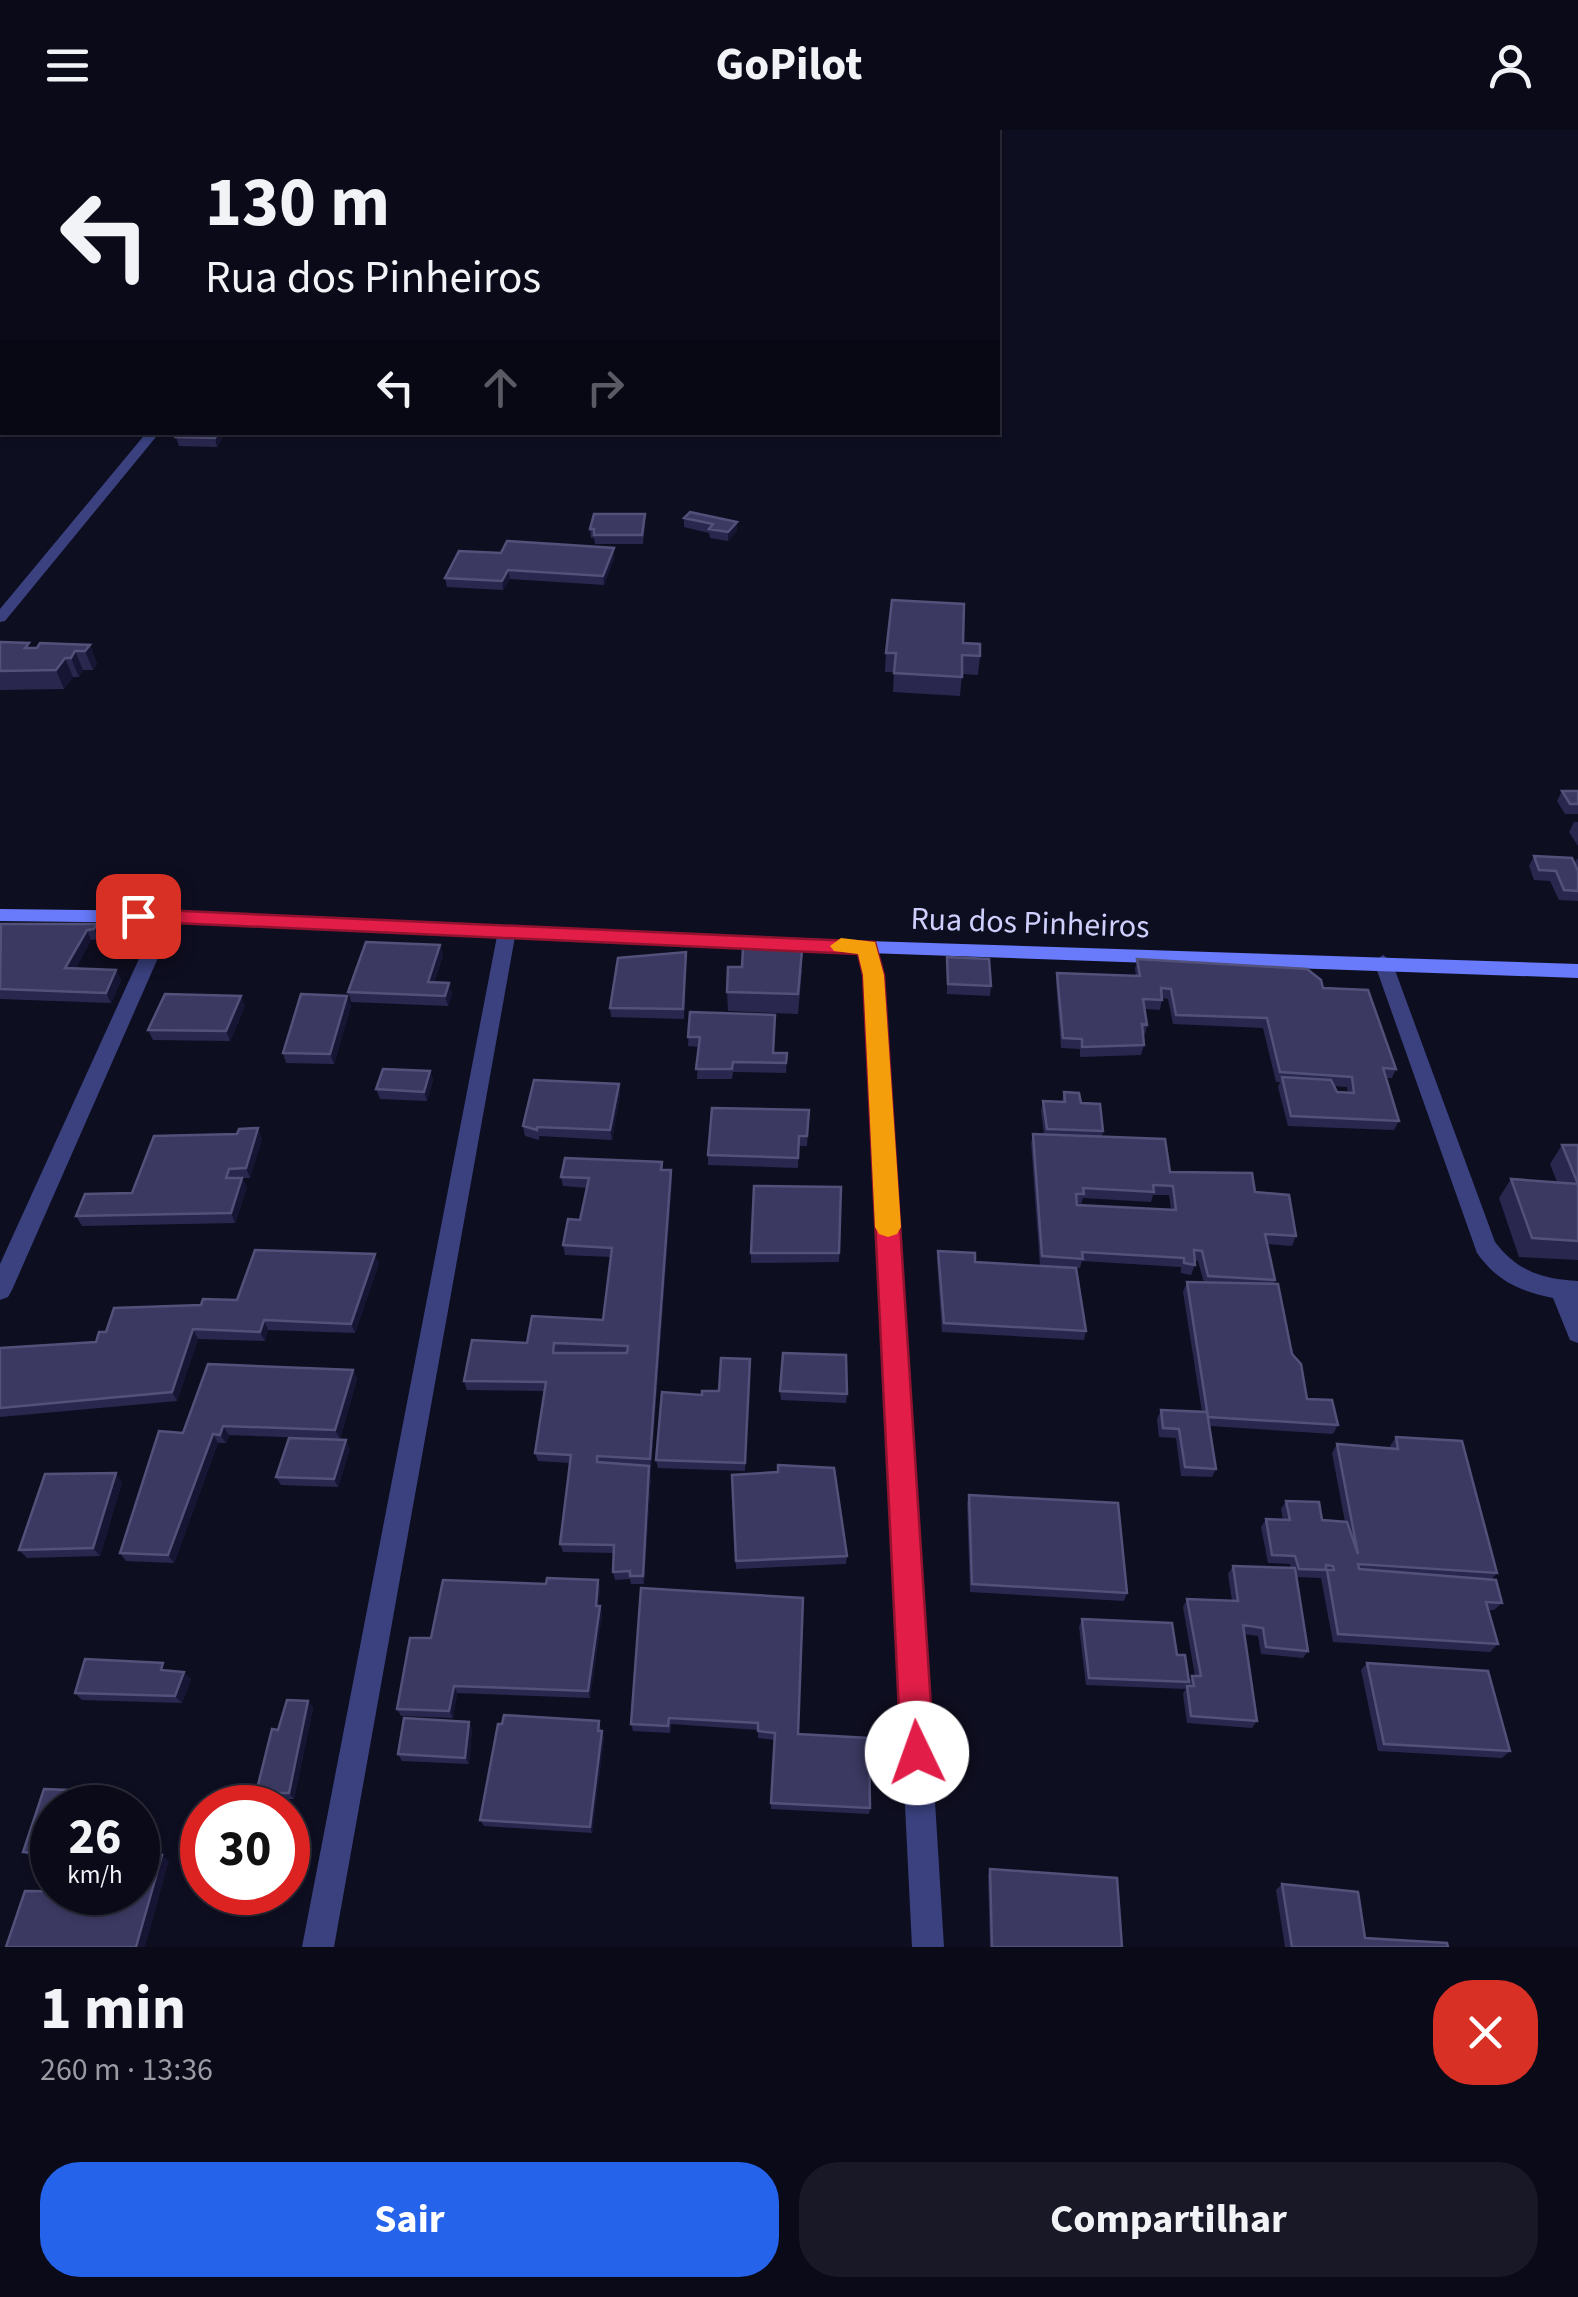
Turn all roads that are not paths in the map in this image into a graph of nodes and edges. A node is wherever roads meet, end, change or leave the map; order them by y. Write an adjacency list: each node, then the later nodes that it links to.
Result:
1 (152, 435): 2 (street)
2 (0, 618)
3 (0, 915): 4 (street, Rua dos Pinheiros)
4 (167, 917): 5 (street, Rua dos Pinheiros); 9 (street)
5 (507, 932): 6 (street, Rua dos Pinheiros); 12 (street)
6 (868, 947): 7 (street, Rua dos Pinheiros); 13 (street)
7 (1383, 962): 8 (street, Rua dos Pinheiros); 10 (street)
8 (1578, 971)
9 (0, 1290)
10 (1569, 1291): 11 (street)
11 (1578, 1333)
12 (318, 1947)
13 (928, 1947)

